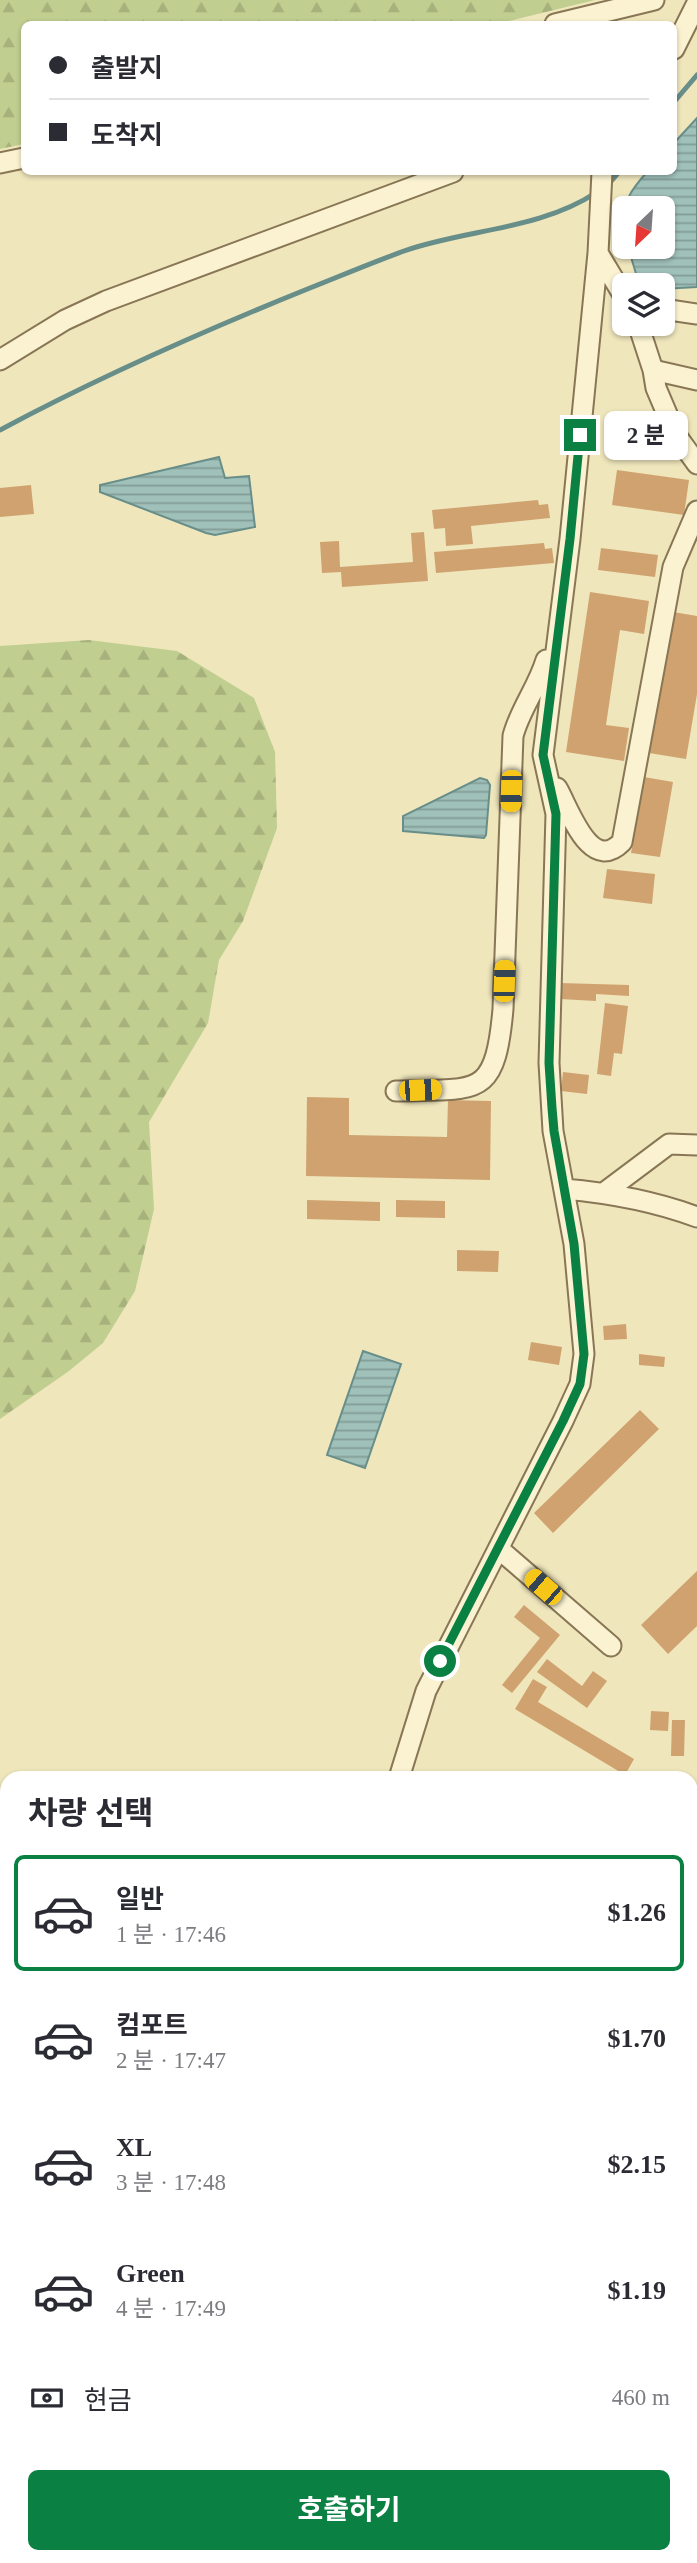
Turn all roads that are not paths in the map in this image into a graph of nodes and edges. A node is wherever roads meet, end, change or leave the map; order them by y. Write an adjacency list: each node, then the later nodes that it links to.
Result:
1 (654, 0): 3 (street)
2 (697, 3): 4 (street)
3 (567, 21)
4 (677, 43)
5 (21, 159): 6 (street)
6 (0, 163)
7 (445, 175): 14 (street)
8 (602, 175): 9 (street)
9 (598, 253): 10 (street); 19 (street)
10 (612, 276)
11 (675, 311): 12 (street)
12 (697, 314)
13 (642, 336): 15 (street)
14 (0, 360)
15 (653, 370): 16 (street); 17 (street)
16 (697, 380)
17 (697, 464)
18 (697, 511): 20 (street)
19 (560, 615): 20 (street); 21 (street)
20 (546, 771): 23 (street)
21 (396, 1091)
22 (697, 1145): 24 (street)
23 (564, 1189): 24 (street); 26 (street)
24 (605, 1192): 25 (street)
25 (697, 1217)
26 (499, 1549): 27 (street); 28 (street)
27 (611, 1646)
28 (401, 1771)

